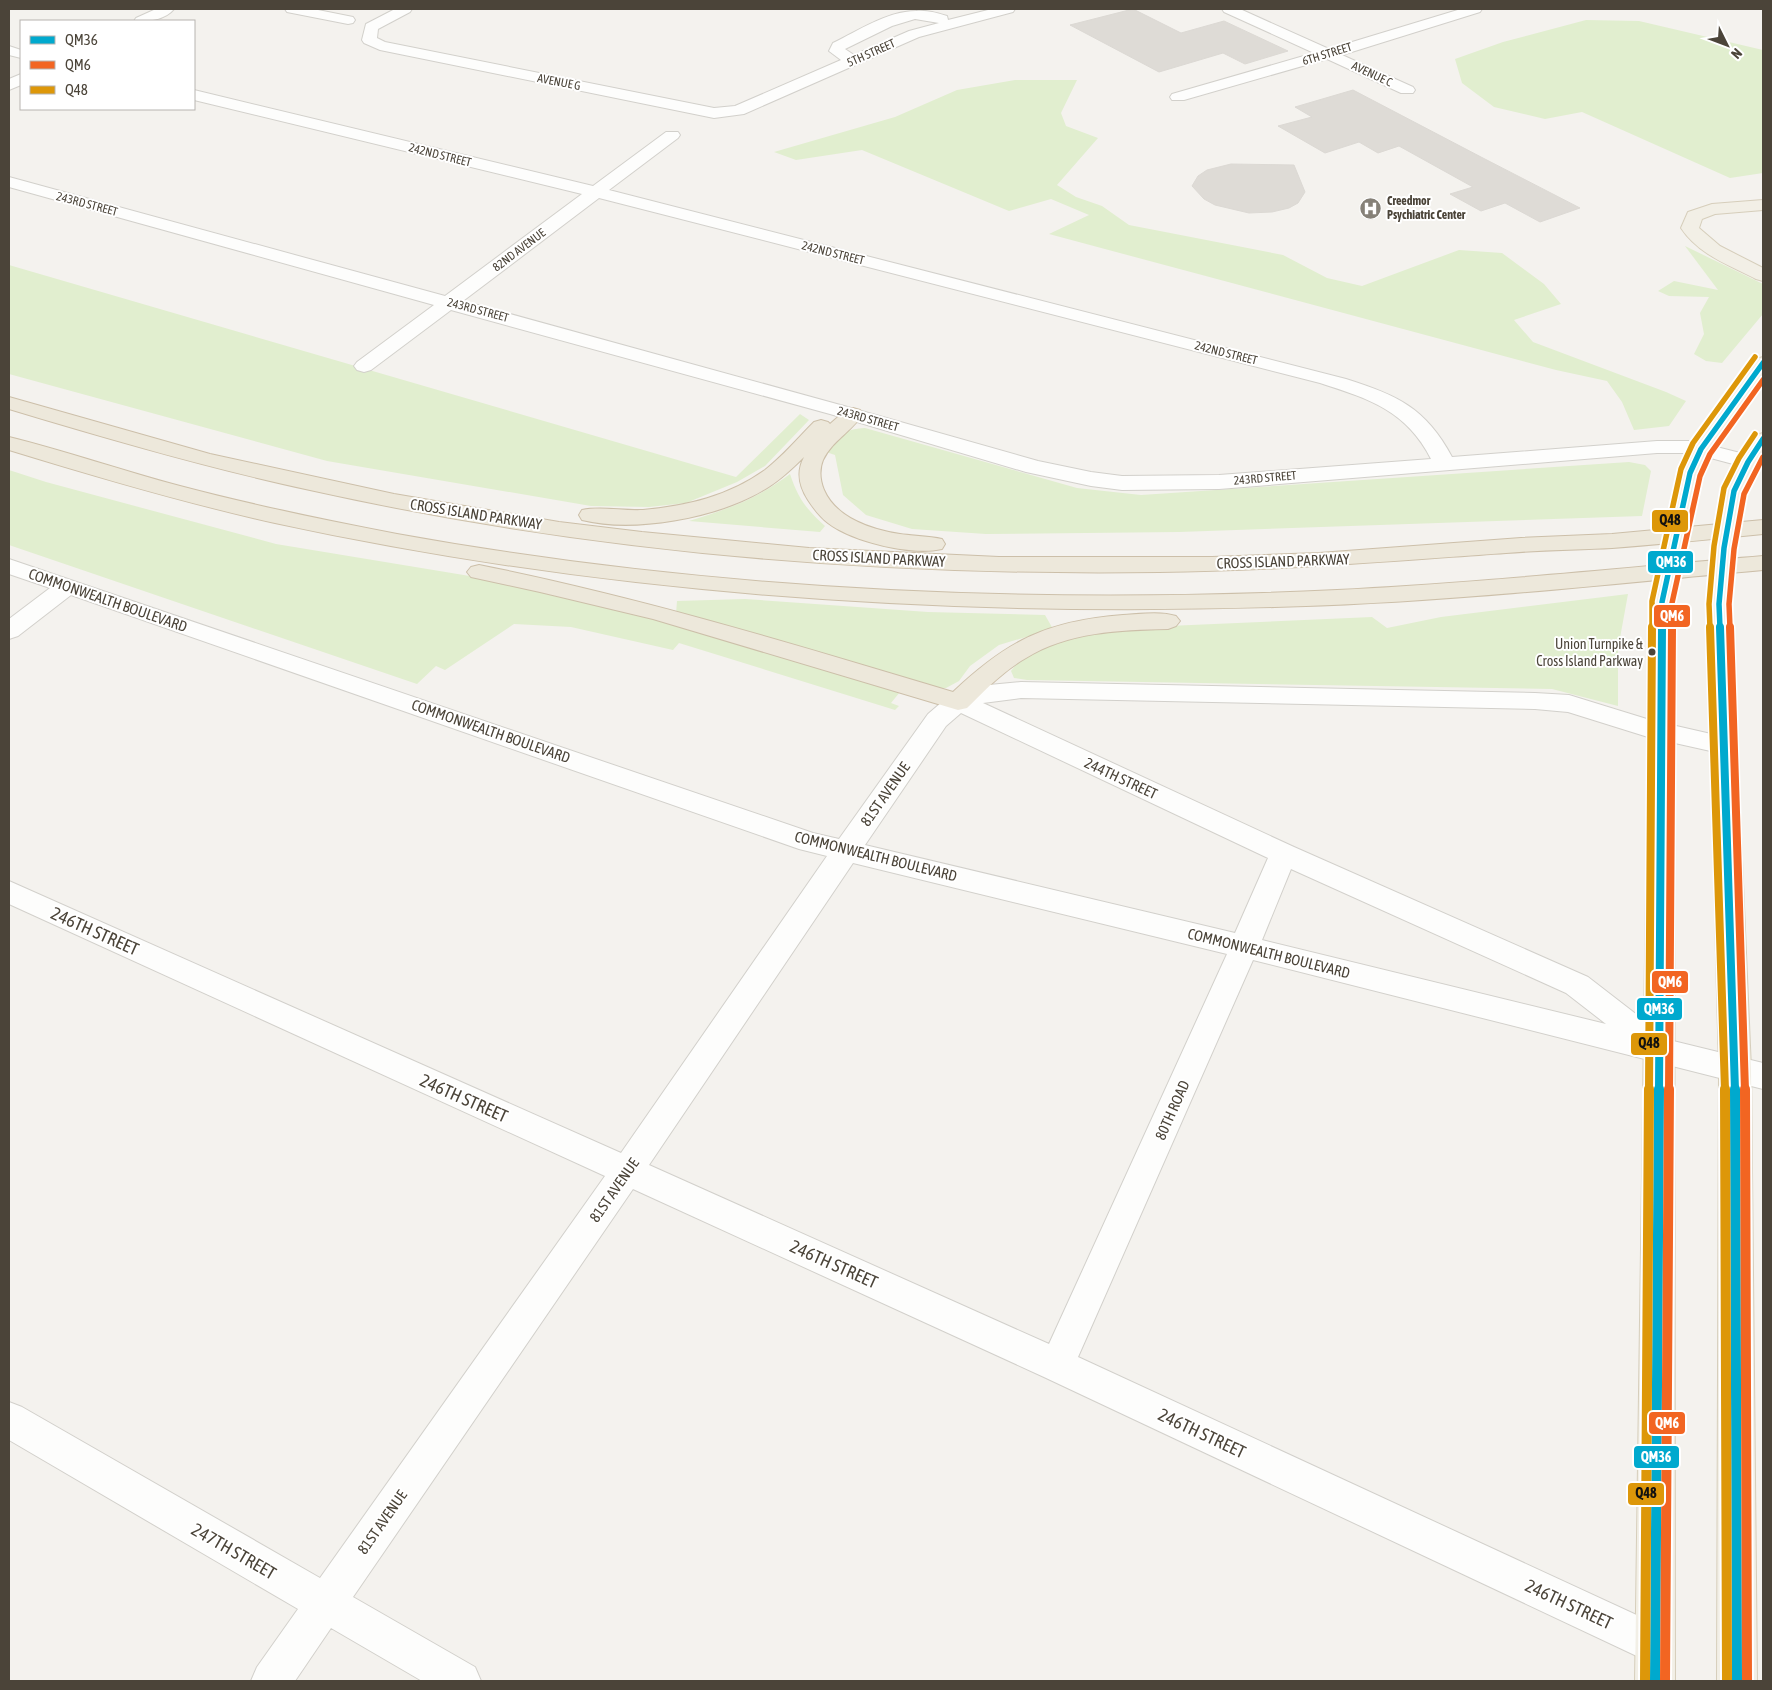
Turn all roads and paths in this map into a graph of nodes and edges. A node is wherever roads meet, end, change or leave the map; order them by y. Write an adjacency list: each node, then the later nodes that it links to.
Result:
1 (167, 9): 7 (street)
2 (292, 9): 8 (street)
3 (404, 9): 13 (street, AVENUE G)
4 (1008, 9): 9 (street, 5TH STREET)
5 (1229, 9): 10 (street, AVENUE C)
6 (1475, 9): 10 (street, 6TH STREET)
7 (143, 20)
8 (348, 20)
9 (955, 23): 11 (street, 5TH STREET); 11 (street)
10 (1329, 54): 15 (street, AVENUE C); 17 (street, 6TH STREET)
11 (853, 61): 19 (street, 5TH STREET)
12 (585, 72): 13 (street)
13 (526, 76): 18 (street, AVENUE G)
14 (646, 84): 18 (street)
15 (1406, 90)
16 (195, 96): 22 (street, 242ND STREET)
17 (1178, 97)
18 (650, 100): 19 (street, AVENUE G)
19 (738, 112)
20 (672, 135): 22 (street, 82ND AVENUE)
21 (9, 182): 25 (street, 243RD STREET)
22 (596, 192): 25 (street, 82ND AVENUE); 34 (street, 242ND STREET)
23 (1763, 205): 24 (main road)
24 (1763, 275)
25 (449, 302): 27 (street, 82ND AVENUE); 29 (street, 243RD STREET)
26 (1763, 363): 32 (main road)
27 (364, 366)
28 (9, 403): 35 (highway, CROSS ISLAND PARKWAY)
29 (845, 412): 34 (street, 243RD STREET); 35 (highway); 38 (highway)
30 (1763, 439): 33 (main road)
31 (9, 443): 37 (highway)
32 (1702, 449): 33 (street, 243RD STREET); 34 (street, 243RD STREET); 45 (main road, bridge)
33 (1748, 462): 46 (main road, bridge)
34 (1444, 463)
35 (360, 494): 38 (highway, CROSS ISLAND PARKWAY)
36 (1763, 527): 38 (highway, CROSS ISLAND PARKWAY)
37 (361, 534): 42 (highway); 44 (highway)
38 (1315, 560)
39 (1763, 563): 42 (highway)
40 (9, 566): 41 (street, COMMONWEALTH BOULEVARD)
41 (68, 586): 43 (street); 47 (street, COMMONWEALTH BOULEVARD)
42 (1387, 594): 44 (highway)
43 (9, 631)
44 (958, 702): 45 (street); 47 (street, 81ST AVENUE); 48 (street, 244TH STREET)
45 (1661, 731): 46 (street); 51 (main road)
46 (1724, 745): 52 (main road)
47 (846, 851): 50 (street, COMMONWEALTH BOULEVARD); 53 (street, 81ST AVENUE)
48 (1284, 854): 50 (street, 80TH ROAD); 51 (street, 244TH STREET)
49 (9, 892): 53 (street, 246TH STREET)
50 (1244, 947): 51 (street, COMMONWEALTH BOULEVARD); 54 (street, 80TH ROAD)
51 (1660, 1051): 52 (street, COMMONWEALTH BOULEVARD); 57 (main road)
52 (1749, 1073): 61 (main road)
53 (628, 1171): 54 (street, 246TH STREET); 56 (street, 81ST AVENUE)
54 (1057, 1366): 57 (street, 246TH STREET)
55 (9, 1420): 56 (street, 247TH STREET)
56 (325, 1603): 58 (street, 81ST AVENUE); 59 (street, 247TH STREET)
57 (1655, 1644): 60 (main road)
58 (271, 1681)
59 (461, 1681)
60 (1655, 1681)
61 (1737, 1681)

